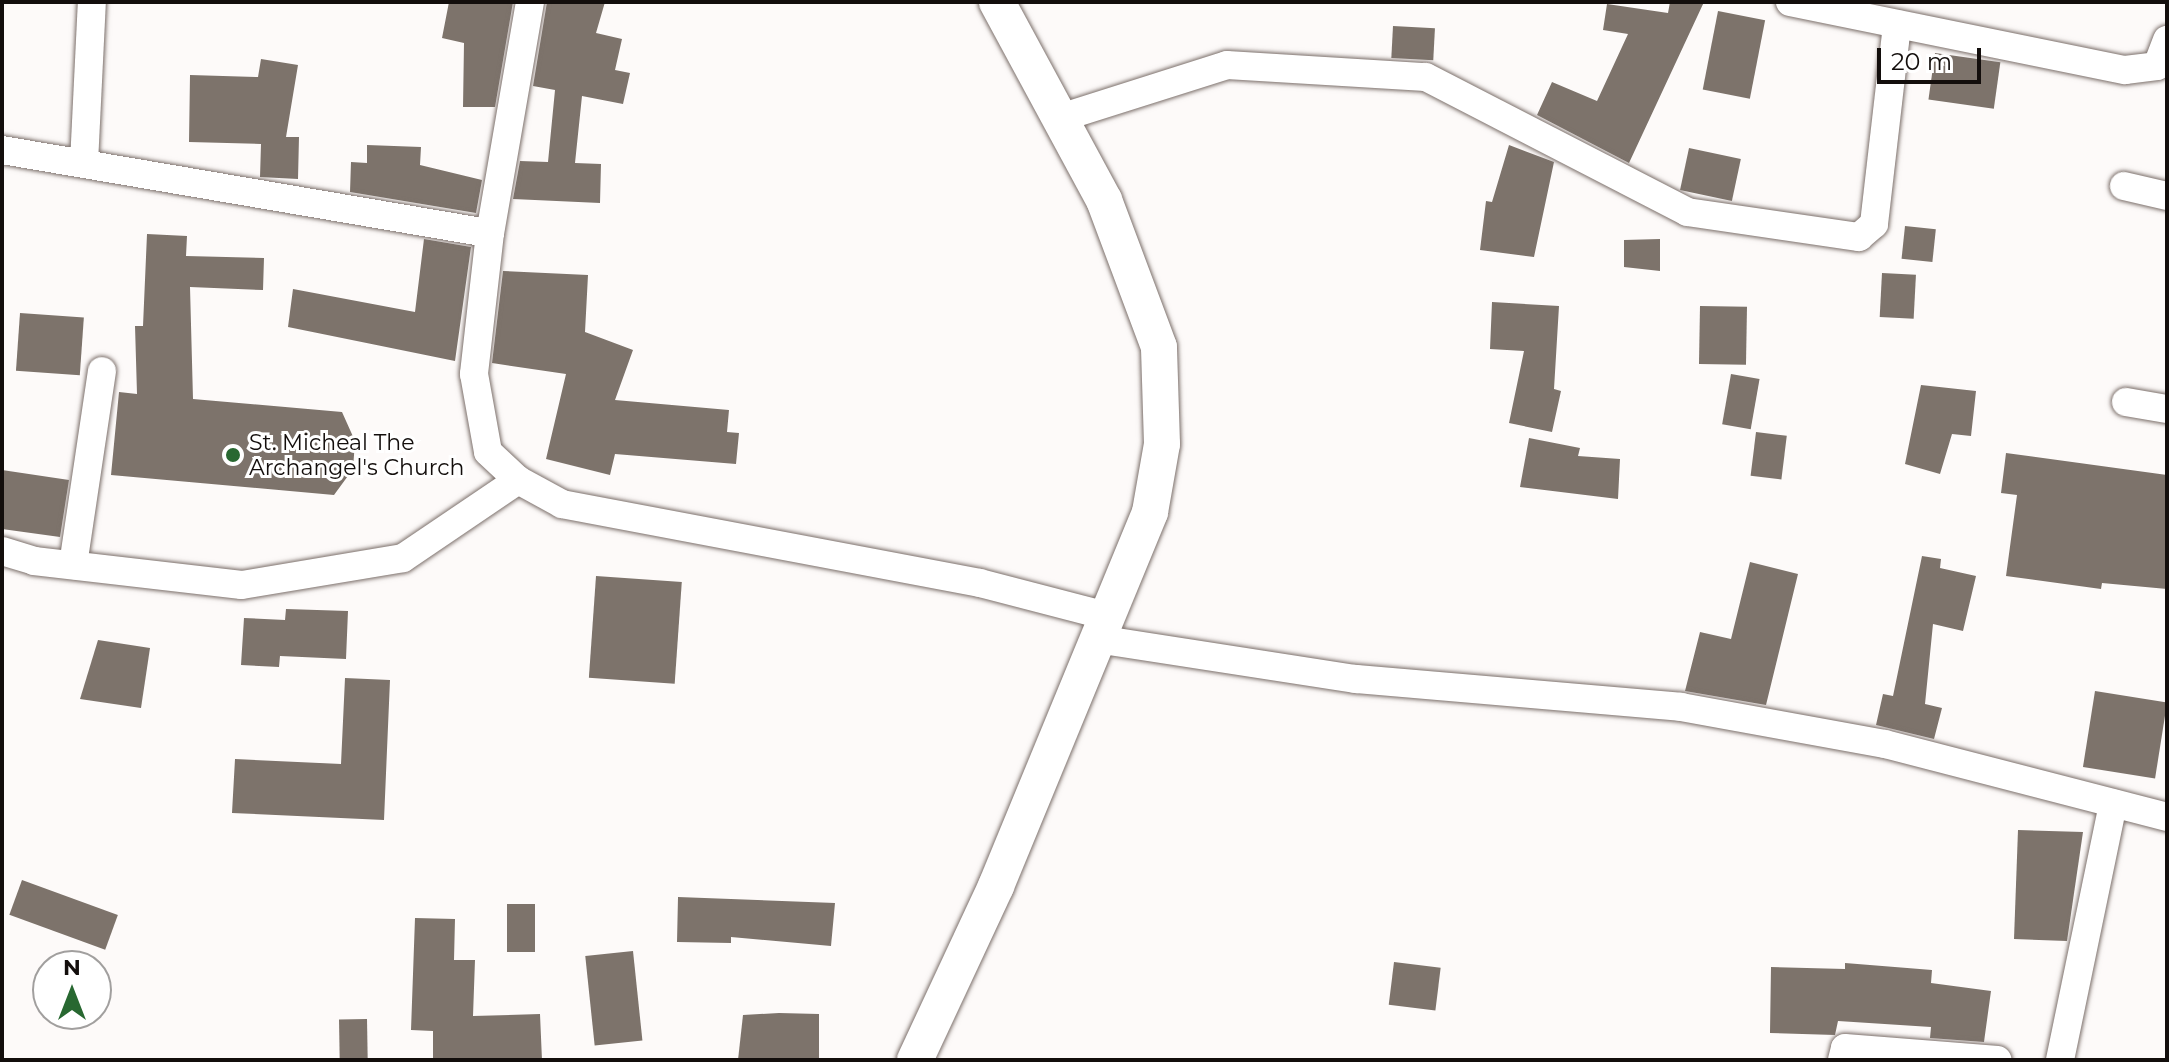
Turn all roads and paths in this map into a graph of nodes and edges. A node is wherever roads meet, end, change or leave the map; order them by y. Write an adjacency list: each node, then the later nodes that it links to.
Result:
1 (92, 2): 9 (street)
2 (530, 2): 12 (street)
3 (997, 2): 7 (street)
4 (1790, 2): 5 (street)
5 (1897, 24): 6 (street); 7 (street)
6 (2167, 40)
7 (1060, 118): 19 (street)
8 (2, 150): 9 (street)
9 (84, 163): 12 (street)
10 (2124, 186): 11 (street)
11 (2167, 196)
12 (490, 233): 16 (street)
13 (102, 371): 18 (street)
14 (2126, 402): 15 (street)
15 (2167, 409)
16 (518, 480): 18 (street); 19 (street)
17 (2, 551): 18 (street)
18 (73, 565)
19 (1102, 628): 20 (street); 22 (street)
20 (2113, 803): 21 (street); 25 (street)
21 (2167, 817)
22 (915, 1060)
23 (1842, 1060): 24 (street)
24 (1998, 1060)
25 (2060, 1060)

